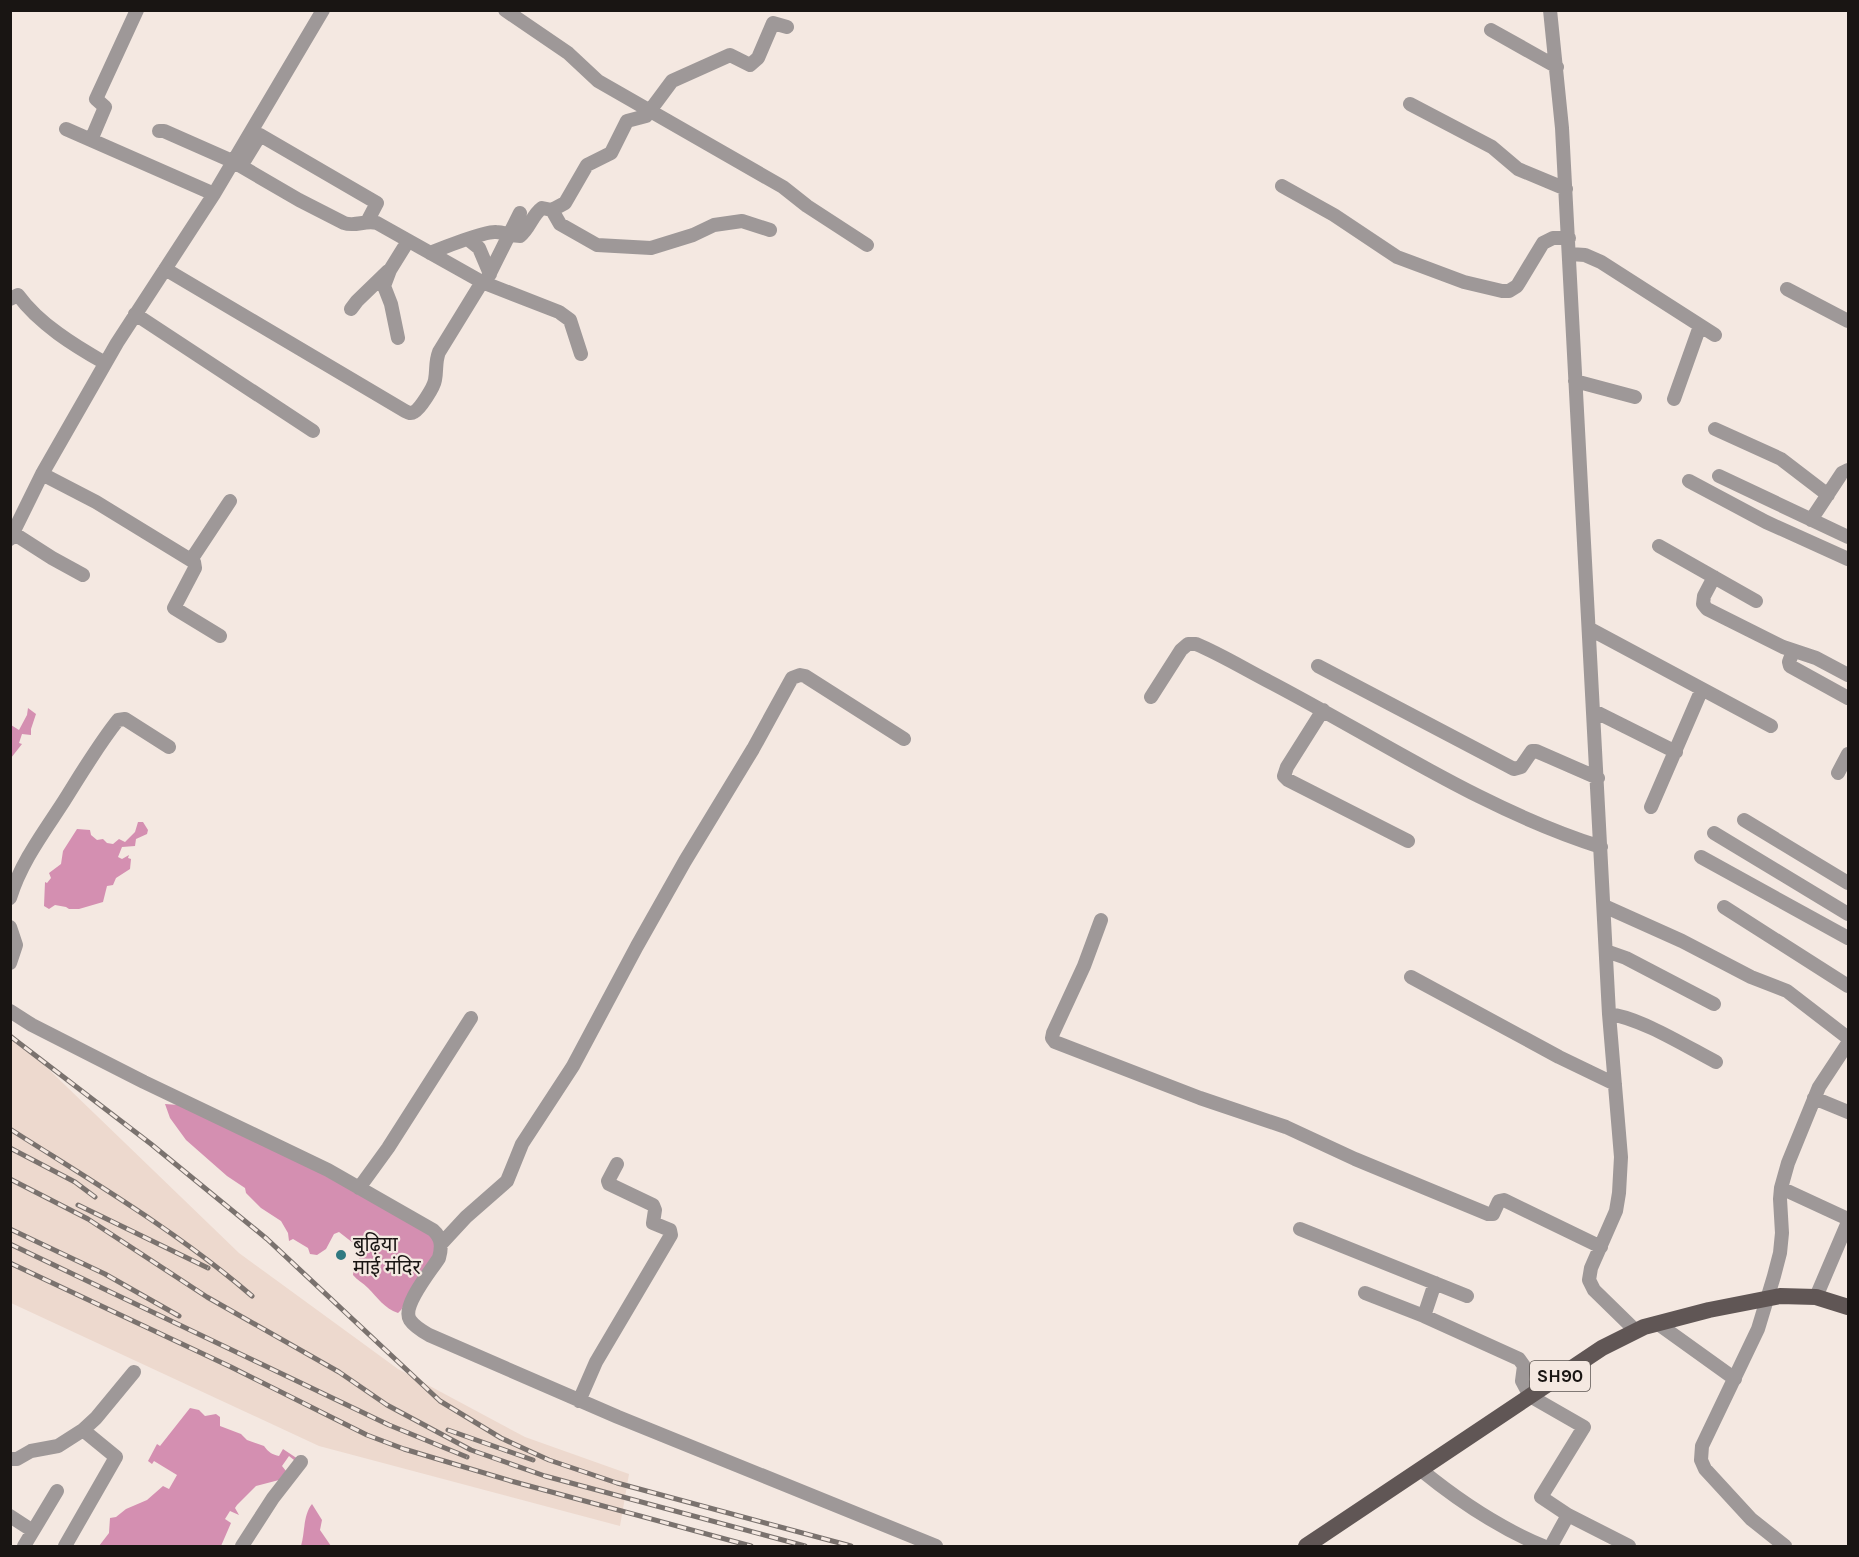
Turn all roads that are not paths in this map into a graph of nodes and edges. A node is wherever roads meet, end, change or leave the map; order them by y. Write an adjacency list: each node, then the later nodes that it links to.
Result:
1 (137, 10): 12 (street)
2 (323, 10): 13 (street)
3 (505, 10): 9 (street)
4 (1550, 10): 7 (street)
5 (788, 27): 9 (street)
6 (1491, 30): 7 (street)
7 (1557, 66): 15 (street)
8 (1410, 104): 15 (street)
9 (650, 110): 17 (street); 25 (street)
10 (66, 129): 12 (street)
11 (159, 131): 13 (street)
12 (92, 140): 16 (street)
13 (237, 164): 16 (street); 19 (street); 19 (street)
14 (1282, 186): 22 (street)
15 (1566, 189): 22 (street)
16 (214, 194): 28 (street)
17 (552, 210): 20 (street); 21 (street)
18 (520, 213): 21 (street)
19 (367, 222): 24 (street)
20 (770, 230)
21 (509, 236): 23 (street); 30 (street)
22 (1569, 238): 27 (street)
23 (469, 240): 26 (street); 30 (street)
24 (408, 241): 26 (street); 29 (street)
25 (867, 245)
26 (430, 253): 30 (street)
27 (1570, 254): 36 (street); 41 (street)
28 (165, 269): 30 (street); 34 (street)
29 (390, 270): 33 (street); 38 (street)
30 (486, 280): 39 (street)
31 (1787, 289): 35 (street)
32 (13, 294): 40 (street)
33 (351, 309)
34 (135, 314): 40 (street); 45 (street)
35 (1848, 321)
36 (1700, 326): 37 (street); 43 (street)
37 (1715, 334)
38 (398, 338)
39 (581, 354)
40 (105, 363): 47 (street)
41 (1575, 381): 42 (street); 61 (street)
42 (1635, 398)
43 (1674, 399)
44 (1715, 429): 50 (street)
45 (313, 431)
46 (1848, 470): 50 (street)
47 (42, 474): 53 (street); 57 (street)
48 (1719, 476): 52 (street)
49 (1689, 482): 56 (street)
50 (1828, 495): 52 (street)
51 (230, 501): 57 (street)
52 (1812, 520): 54 (street)
53 (12, 536): 58 (street)
54 (1848, 537)
55 (1659, 546): 59 (street)
56 (1848, 559)
57 (191, 560): 62 (street)
58 (83, 575)
59 (1714, 577): 60 (street); 63 (street)
60 (1756, 601)
61 (1590, 629): 66 (street); 70 (street)
62 (220, 636)
63 (1793, 651): 65 (street); 68 (street)
64 (1318, 666): 77 (street)
65 (1848, 675)
66 (1702, 689): 71 (street); 74 (street)
67 (1151, 697): 69 (street)
68 (1848, 698)
69 (1323, 710): 81 (street); 82 (street)
70 (1594, 711): 74 (street); 77 (street)
71 (1771, 726)
72 (904, 739): 112 (street)
73 (169, 747): 85 (street)
74 (1676, 752): 78 (street)
75 (1848, 754): 76 (street)
76 (1838, 773)
77 (1598, 778): 82 (street)
78 (1651, 807)
79 (1744, 820): 84 (street)
80 (1714, 833): 88 (street)
81 (1408, 841)
82 (1601, 847): 86 (street)
83 (1701, 857): 91 (street)
84 (1848, 883)
85 (10, 898)
86 (1604, 906): 92 (street); 100 (street)
87 (1724, 907): 95 (street)
88 (1848, 914)
89 (1101, 920): 113 (street)
90 (10, 927): 93 (street)
91 (1848, 938)
92 (1606, 951): 96 (street); 98 (street)
93 (10, 963)
94 (1411, 977): 104 (street)
95 (1848, 986)
96 (1714, 1004)
97 (10, 1011): 108 (street)
98 (1609, 1014): 102 (street); 104 (street)
99 (471, 1018): 108 (street)
100 (1848, 1038)
101 (1848, 1043): 103 (street)
102 (1716, 1062)
103 (1843, 1063): 105 (street)
104 (1616, 1097): 113 (street)
105 (1814, 1098): 106 (street); 109 (street)
106 (1848, 1112)
107 (617, 1164): 126 (street)
108 (359, 1188): 112 (street)
109 (1781, 1188): 110 (street); 118 (street)
110 (1848, 1220): 117 (street)
111 (1300, 1229): 114 (street)
112 (441, 1244): 126 (street)
113 (1600, 1247): 122 (street)
114 (1435, 1283): 116 (street); 120 (street)
115 (1365, 1293): 120 (street)
116 (1467, 1296)
117 (1816, 1297): 118 (main road, SH90); 119 (main road, SH90)
118 (1768, 1298): 121 (main road, SH90); 124 (street)
119 (1848, 1306)
120 (1424, 1316): 125 (street)
121 (1657, 1323): 122 (main road, SH90); 124 (street)
122 (1636, 1331): 125 (main road, SH90)
123 (134, 1372): 127 (street)
124 (1735, 1379): 135 (street)
125 (1530, 1396): 130 (main road, SH90); 132 (street)
126 (579, 1401): 139 (street)
127 (83, 1430): 128 (street); 137 (street)
128 (13, 1462)
129 (301, 1462): 138 (street)
130 (1421, 1470): 140 (main road, SH90); 141 (street)
131 (57, 1491): 134 (street)
132 (1568, 1515): 142 (street); 143 (street)
133 (10, 1516): 134 (street)
134 (33, 1531): 136 (street)
135 (1777, 1544)
136 (24, 1546)
137 (65, 1546)
138 (243, 1546)
139 (936, 1546)
140 (1306, 1546)
141 (1543, 1546)
142 (1551, 1546)
143 (1629, 1546)

